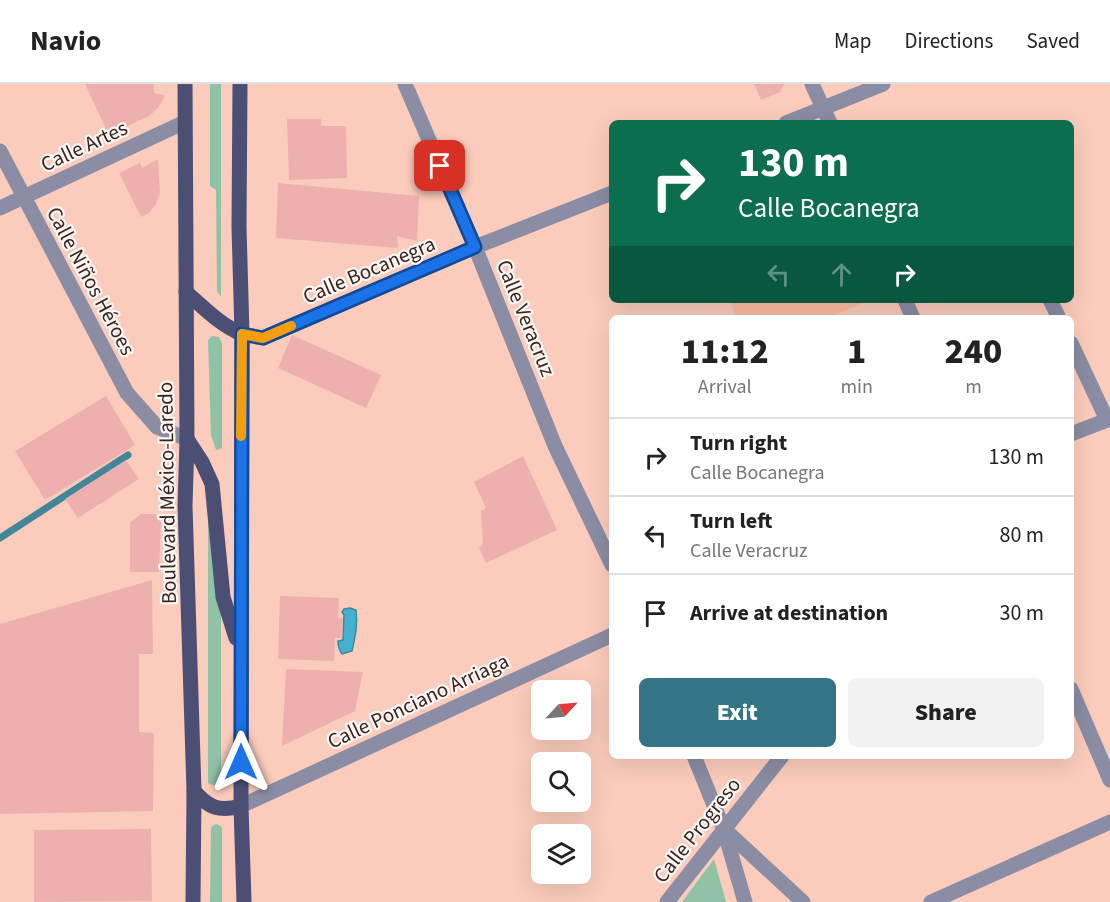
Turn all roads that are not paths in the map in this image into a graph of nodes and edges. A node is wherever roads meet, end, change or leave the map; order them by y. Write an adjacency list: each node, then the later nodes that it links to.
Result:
1 (185, 84): 9 (main road, Boulevard México-Laredo)
2 (240, 84): 16 (main road)
3 (405, 84): 14 (street, Calle Veracruz)
4 (812, 84): 6 (street)
5 (883, 84): 6 (street)
6 (823, 108): 7 (street); 8 (street)
7 (793, 120)
8 (829, 120)
9 (185, 122): 12 (street, Calle Artes); 15 (main road, Boulevard México-Laredo)
10 (0, 151): 12 (street, Calle Niños Héroes)
11 (609, 194): 14 (street, Calle Bocanegra)
12 (24, 198): 13 (street, Calle Artes); 20 (street, Calle Niños Héroes)
13 (0, 208)
14 (475, 247): 16 (street, Calle Bocanegra); 21 (street, Calle Veracruz)
15 (186, 292): 16 (main road); 20 (main road, Boulevard México-Laredo)
16 (242, 334): 23 (main road)
17 (1074, 349): 18 (street)
18 (1109, 420): 19 (street)
19 (1074, 433)
20 (187, 439): 23 (main road); 28 (main road, Boulevard México-Laredo)
21 (609, 560)
22 (609, 636): 29 (street, Calle Ponciano Arriaga)
23 (241, 652): 29 (main road)
24 (1074, 696): 27 (street)
25 (695, 759): 31 (street)
26 (780, 759): 31 (street, Calle Progreso)
27 (1110, 780)
28 (194, 791): 29 (main road); 32 (main road, Boulevard México-Laredo)
29 (241, 806): 33 (main road)
30 (1110, 822): 37 (street)
31 (724, 829): 34 (street, Calle Progreso); 35 (street); 36 (street)
32 (193, 902)
33 (244, 902)
34 (667, 902)
35 (745, 902)
36 (803, 902)
37 (931, 902)

